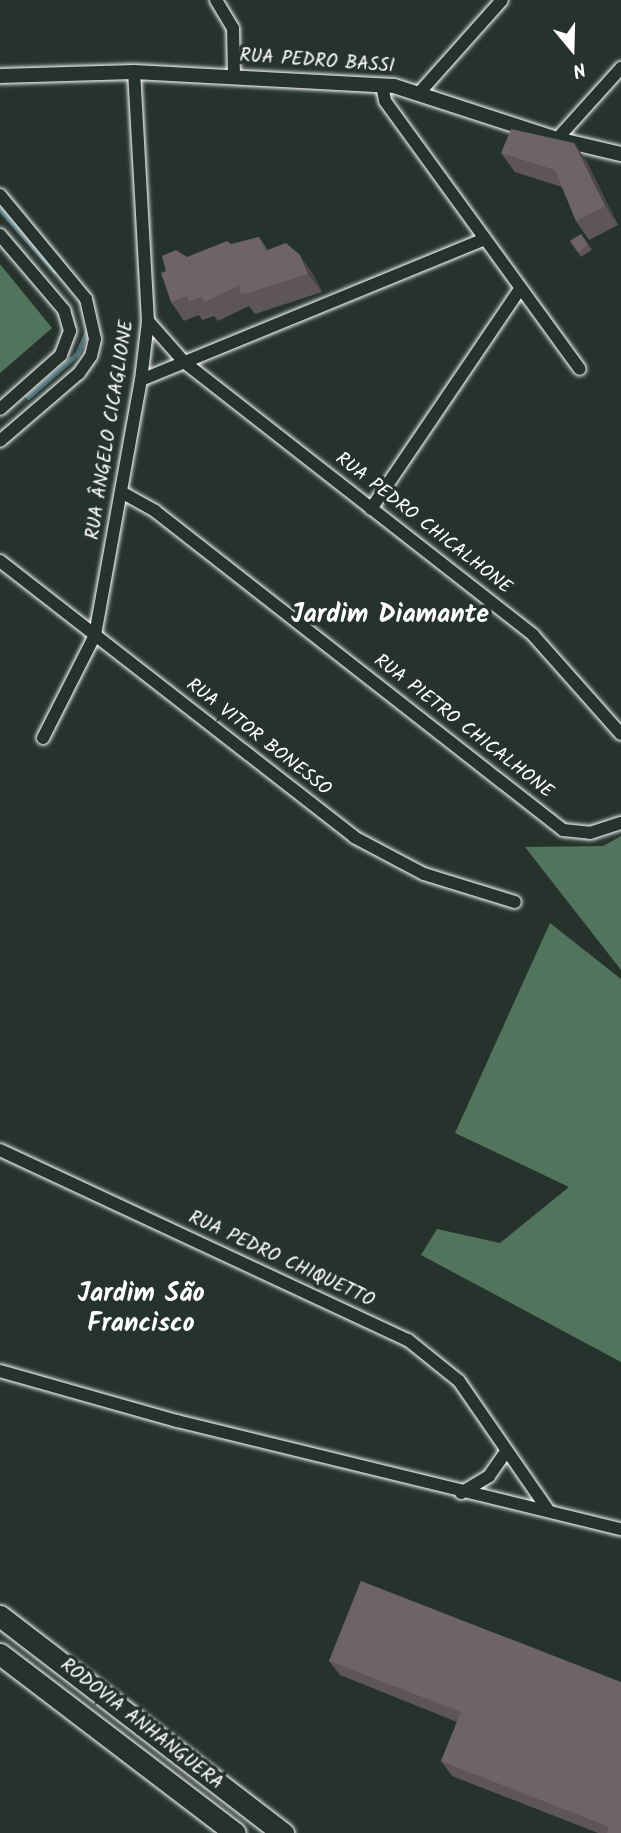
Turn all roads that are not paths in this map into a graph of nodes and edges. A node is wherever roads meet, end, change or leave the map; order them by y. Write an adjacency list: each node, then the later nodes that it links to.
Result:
1 (216, 0): 5 (street)
2 (498, 2): 8 (street)
3 (621, 68): 9 (street)
4 (134, 72): 5 (street, RUA PEDRO BASSI); 6 (street, RUA PEDRO BASSI); 15 (street, RUA ÂNGELO CICAGLIONE)
5 (234, 75): 7 (street, RUA PEDRO BASSI)
6 (0, 76)
7 (382, 85): 8 (street, RUA PEDRO BASSI); 13 (street)
8 (420, 92): 9 (street, RUA PEDRO BASSI)
9 (558, 139): 10 (street, RUA PEDRO BASSI)
10 (621, 154)
11 (0, 195): 20 (street)
12 (0, 235): 19 (street)
13 (485, 239): 14 (street); 16 (street)
14 (520, 289): 17 (street); 22 (street)
15 (148, 321): 16 (street, RUA PEDRO CHICALHONE); 18 (street, RUA ÂNGELO CICAGLIONE)
16 (184, 362): 18 (street); 22 (street, RUA PEDRO CHICALHONE)
17 (580, 369)
18 (141, 380): 21 (street, RUA ÂNGELO CICAGLIONE)
19 (0, 409)
20 (0, 441)
21 (123, 493): 24 (street, RUA ÂNGELO CICAGLIONE); 27 (street, RUA PIETRO CHICALHONE)
22 (371, 509): 25 (street, RUA PEDRO CHICALHONE)
23 (0, 561): 24 (street, RUA VITOR BONESSO)
24 (95, 635): 26 (street, RUA ÂNGELO CICAGLIONE); 28 (street, RUA VITOR BONESSO)
25 (621, 734)
26 (43, 738)
27 (621, 823)
28 (515, 902)
29 (0, 1150): 31 (street, RUA PEDRO CHIQUETTO)
30 (0, 1371): 33 (street)
31 (505, 1453): 32 (street, RUA PEDRO CHIQUETTO); 33 (street)
32 (528, 1483): 34 (street); 35 (street, RUA PEDRO CHIQUETTO)
33 (460, 1493): 34 (street)
34 (506, 1503): 35 (street)
35 (548, 1510): 36 (street)
36 (621, 1530)
37 (0, 1616): 40 (highway, RODOVIA ANHANGUERA)
38 (0, 1654): 39 (highway, RODOVIA ANHANGUERA)
39 (235, 1833)
40 (284, 1833)

